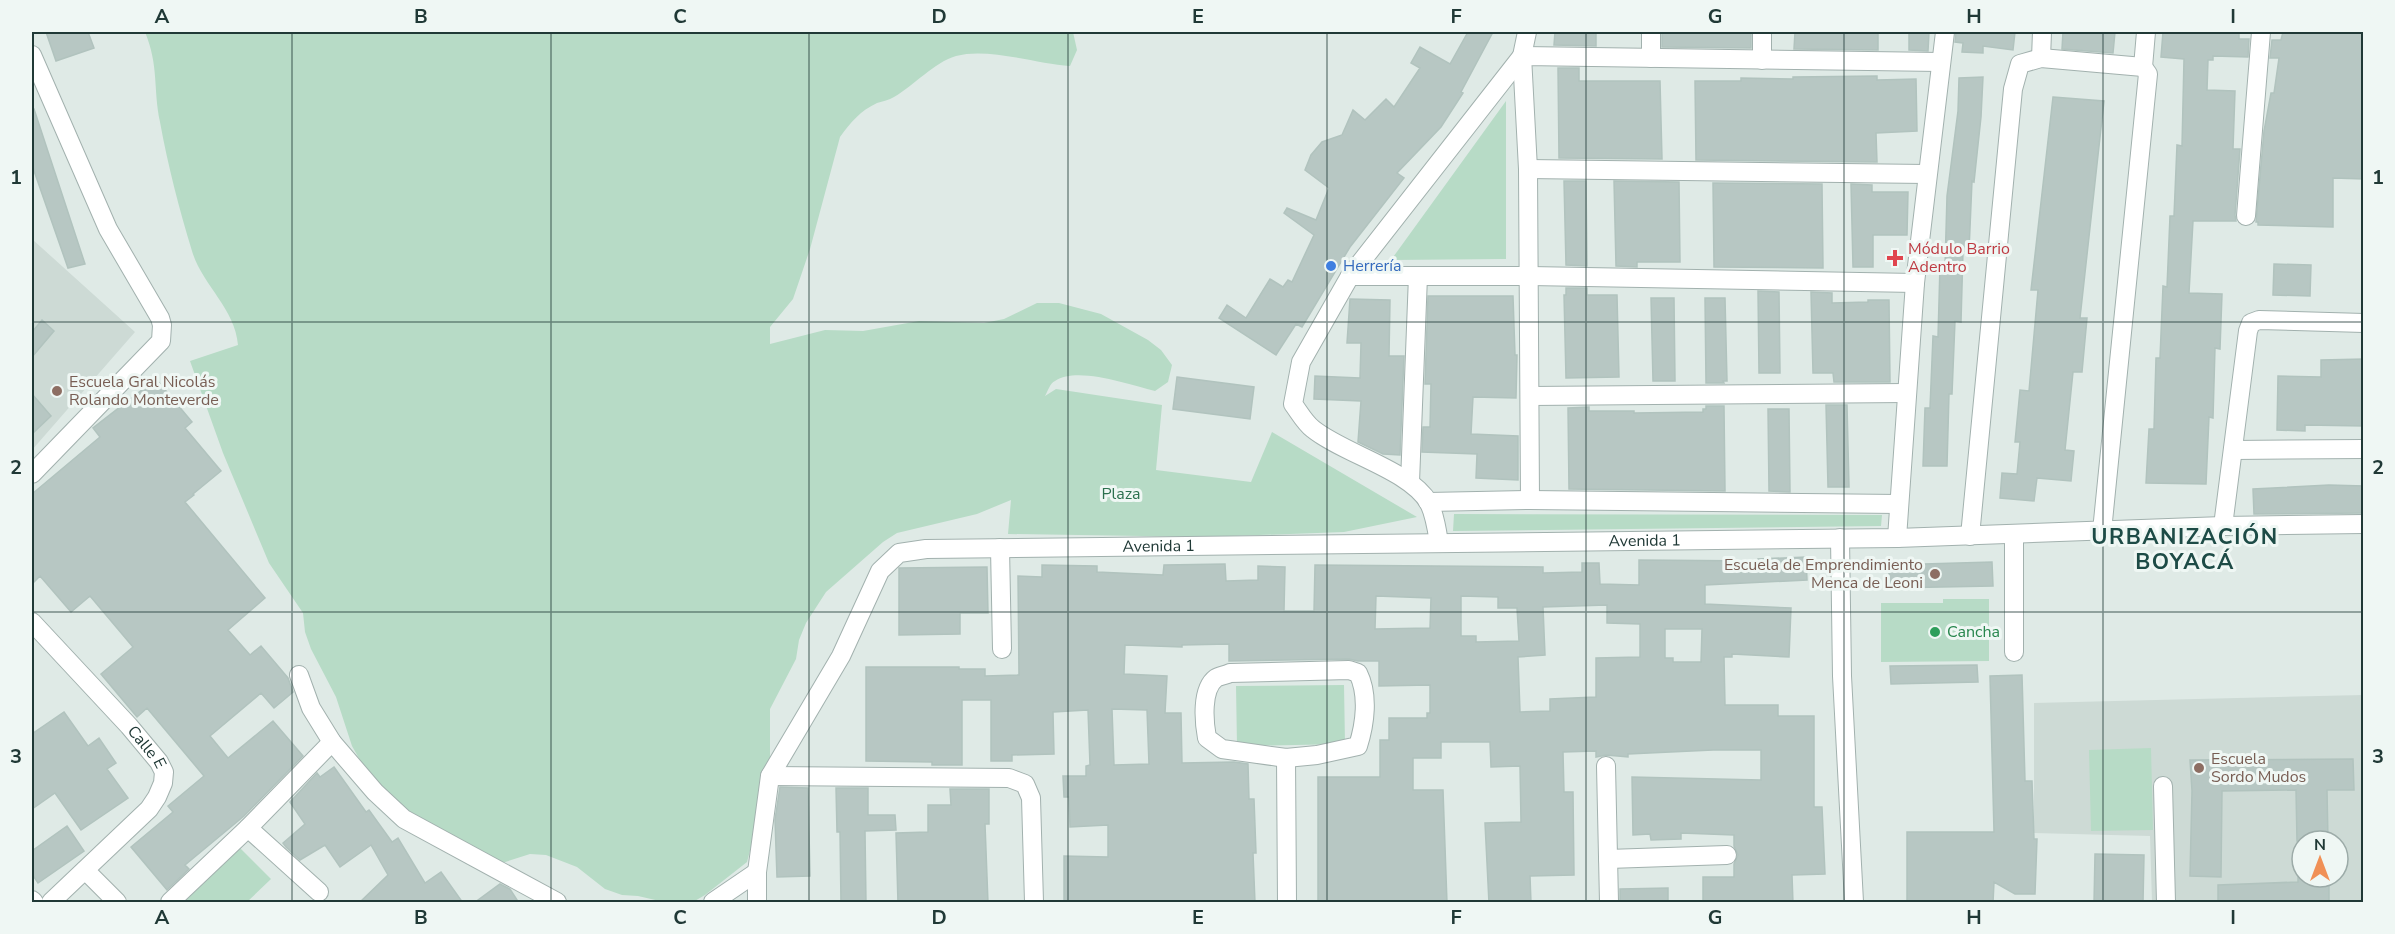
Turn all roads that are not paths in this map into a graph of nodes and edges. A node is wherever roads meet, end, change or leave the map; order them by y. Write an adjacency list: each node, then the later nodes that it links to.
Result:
1 (1527, 32): 9 (street)
2 (1651, 32): 10 (street)
3 (1762, 32): 12 (street)
4 (1945, 32): 13 (street)
5 (2043, 32): 11 (street)
6 (2146, 32): 14 (street)
7 (2261, 32): 17 (street)
8 (32, 55): 27 (street)
9 (1522, 56): 10 (street); 15 (street); 18 (street)
10 (1651, 58): 12 (street)
11 (2041, 58): 14 (street); 36 (street)
12 (1762, 60): 13 (street)
13 (1940, 62): 16 (street)
14 (2143, 67): 34 (street)
15 (1528, 169): 16 (street); 20 (street)
16 (1927, 174): 21 (street)
17 (2246, 216)
18 (1350, 276): 19 (street); 28 (street)
19 (1418, 276): 20 (street); 28 (street)
20 (1530, 276): 21 (street); 24 (street)
21 (1915, 283): 23 (street)
22 (2364, 322): 26 (street)
23 (1907, 393): 24 (street); 31 (street)
24 (1530, 396): 29 (street)
25 (2364, 449): 26 (street)
26 (2233, 450): 33 (street)
27 (32, 474)
28 (1410, 482): 30 (street)
29 (1530, 500): 30 (street); 31 (street)
30 (1428, 502): 39 (street)
31 (1899, 504): 38 (street)
32 (2364, 524): 33 (street, Avenida 1)
33 (2223, 526): 34 (street, Avenida 1)
34 (2102, 531): 35 (street, Avenida 1)
35 (2014, 534): 36 (street, Avenida 1); 43 (street)
36 (1970, 536): 38 (street, Avenida 1)
37 (1840, 538): 38 (street, Avenida 1); 39 (street, Avenida 1); 65 (street)
38 (1897, 538)
39 (1439, 543): 40 (street, Avenida 1)
40 (1000, 548): 42 (street); 48 (street, Avenida 1)
41 (32, 622): 53 (street, Calle E)
42 (1002, 649)
43 (2014, 652)
44 (299, 675): 45 (street)
45 (332, 742): 50 (street); 59 (street)
46 (1286, 758): 46 (street); 63 (street)
47 (1606, 766): 52 (street)
48 (770, 776): 54 (street); 62 (street)
49 (2163, 786): 66 (street)
50 (248, 828): 55 (street); 58 (street)
51 (1727, 855): 52 (street)
52 (1608, 859): 64 (street)
53 (85, 870): 56 (street, Calle E); 57 (street)
54 (757, 872): 60 (street); 61 (street)
55 (319, 892)
56 (51, 903)
57 (117, 903)
58 (170, 903)
59 (557, 903)
60 (713, 903)
61 (758, 903)
62 (1034, 903)
63 (1287, 903)
64 (1609, 903)
65 (1854, 903)
66 (2166, 903)

